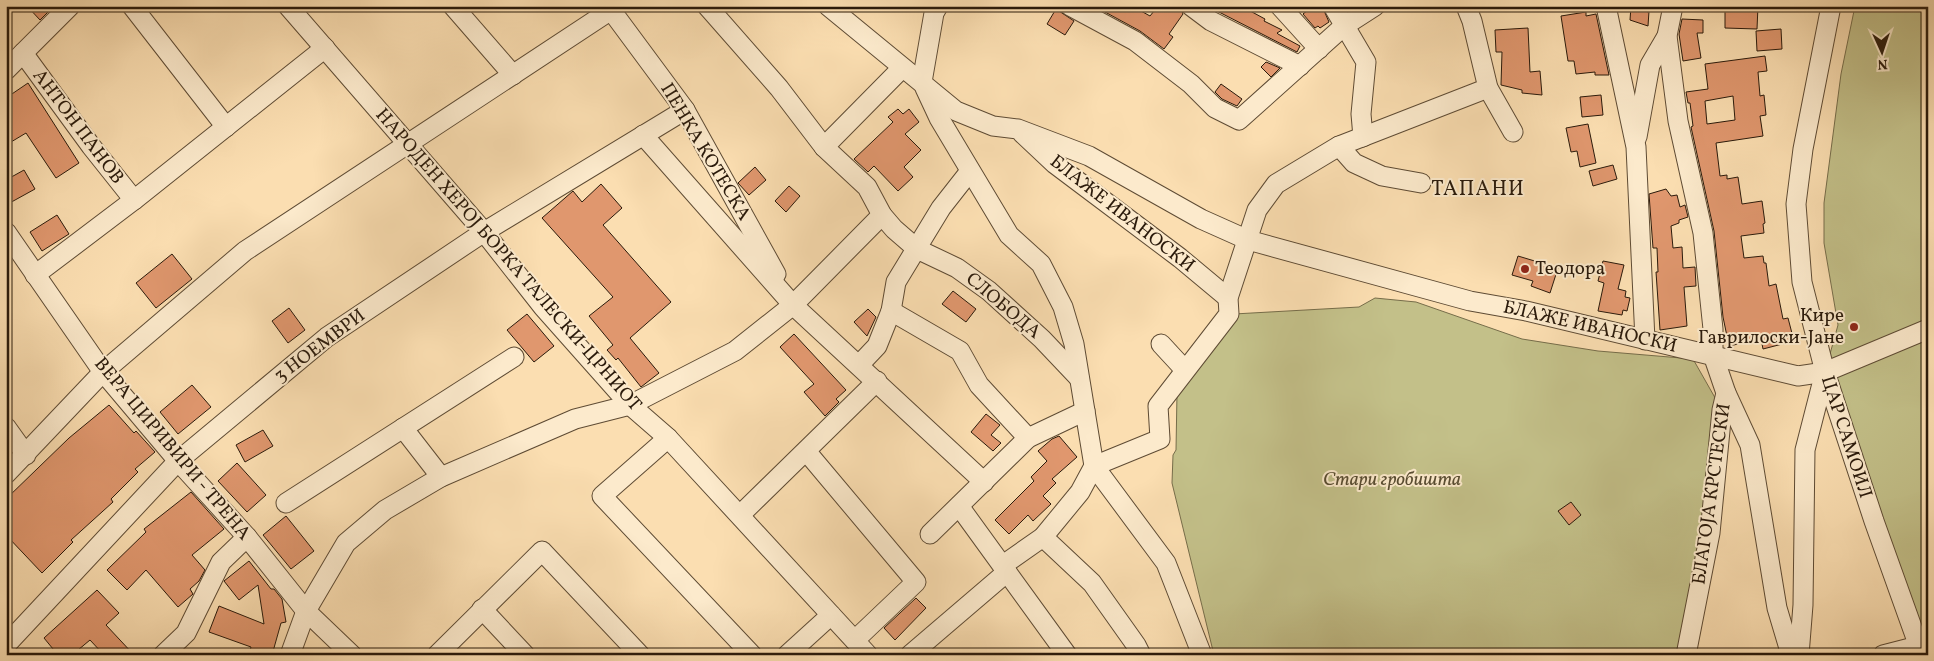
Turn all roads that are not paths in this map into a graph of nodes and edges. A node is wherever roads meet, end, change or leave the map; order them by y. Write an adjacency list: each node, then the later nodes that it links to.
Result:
1 (70, 6): 22 (street)
2 (132, 6): 30 (street)
3 (288, 6): 20 (street, НАРОДЕН ХЕРОЈ БОРКА ТАЛЕСКИ-ЦРНИОТ)
4 (453, 6): 26 (street)
5 (707, 6): 37 (street, СЛОБОДА)
6 (828, 6): 24 (street, БЛАЖЕ ИВАНОСКИ)
7 (1070, 6): 23 (street)
8 (1191, 6): 23 (street)
9 (1280, 6): 21 (street)
10 (1333, 6): 18 (street)
11 (1376, 6): 18 (street)
12 (1466, 6): 28 (street)
13 (1606, 6): 38 (street)
14 (1673, 6): 19 (street)
15 (1831, 6): 59 (street, ЦАР САМОИЛ)
16 (610, 8): 26 (street); 29 (street, ПЕНКА КОТЕСКА)
17 (932, 9): 27 (street)
18 (1344, 26): 21 (street); 34 (street)
19 (1667, 36): 38 (street); 54 (street)
20 (325, 48): 30 (street, АНТОН ПАНОВ); 35 (street, НАРОДЕН ХЕРОЈ БОРКА ТАЛЕСКИ-ЦРНИОТ)
21 (1319, 49): 23 (street)
22 (23, 53): 25 (street); 41 (street, АНТОН ПАНОВ)
23 (1300, 66)
24 (902, 68): 27 (street, БЛАЖЕ ИВАНОСКИ); 37 (street)
25 (6, 70)
26 (512, 75): 35 (street)
27 (922, 82): 31 (street, БЛАЖЕ ИВАНОСКИ); 39 (street)
28 (1488, 88): 32 (street); 34 (street)
29 (685, 110): 33 (street, 3 НОЕМВРИ); 49 (street, ПЕНКА КОТЕСКА)
30 (226, 127): 41 (street, АНТОН ПАНОВ)
31 (1018, 129): 45 (street, БЛАЖЕ ИВАНОСКИ); 48 (street, БЛАЖЕ ИВАНОСКИ)
32 (1513, 132)
33 (642, 135): 44 (street, 3 НОЕМВРИ); 49 (street, ПЕНКА КОТЕСКА)
34 (1363, 136): 36 (street)
35 (407, 143): 44 (street, НАРОДЕН ХЕРОЈ БОРКА ТАЛЕСКИ-ЦРНИОТ); 58 (street)
36 (1339, 146): 40 (street); 45 (street)
37 (824, 147): 42 (street, СЛОБОДА)
38 (1636, 148): 52 (street)
39 (970, 171): 46 (street); 60 (street)
40 (1421, 184)
41 (134, 200): 47 (street, АНТОН ПАНОВ)
42 (882, 214): 46 (street, СЛОБОДА); 49 (street)
43 (6, 232): 47 (street, ВЕРА ЦИРИВИРИ - ТРЕНА)
44 (484, 232): 63 (street, НАРОДЕН ХЕРОЈ БОРКА ТАЛЕСКИ-ЦРНИОТ); 71 (street, 3 НОЕМВРИ)
45 (1248, 240): 48 (street); 52 (street, БЛАЖЕ ИВАНОСКИ)
46 (917, 248): 50 (street); 60 (street, СЛОБОДА)
47 (35, 275): 58 (street, ВЕРА ЦИРИВИРИ - ТРЕНА)
48 (1228, 298): 57 (street)
49 (793, 304): 56 (street, ПЕНКА КОТЕСКА); 63 (street)
50 (891, 311): 56 (street); 68 (street)
51 (1928, 329): 59 (street, БЛАЖЕ ИВАНОСКИ)
52 (1645, 340): 54 (street, БЛАЖЕ ИВАНОСКИ)
53 (1161, 344): 57 (street)
54 (1713, 355): 59 (street, БЛАЖЕ ИВАНОСКИ); 62 (street)
55 (514, 357): 66 (street)
56 (859, 365): 61 (street, ПЕНКА КОТЕСКА)
57 (1186, 370): 72 (street)
58 (104, 372): 70 (street); 71 (street, ВЕРА ЦИРИВИРИ - ТРЕНА)
59 (1825, 372): 89 (street, ЦАР САМОИЛ); 106 (street)
60 (1080, 378): 64 (street)
61 (877, 381): 69 (street); 75 (street, ПЕНКА КОТЕСКА)
62 (1726, 393): 104 (street, БЛАГОЈА КРСТЕСКИ); 105 (street)
63 (630, 406): 67 (street, НАРОДЕН ХЕРОЈ БОРКА ТАЛЕСКИ-ЦРНИОТ); 74 (street)
64 (1085, 411): 68 (street); 72 (street)
65 (6, 427): 70 (street)
66 (404, 428): 74 (street); 76 (street)
67 (668, 438): 78 (street, НАРОДЕН ХЕРОЈ БОРКА ТАЛЕСКИ-ЦРНИОТ); 97 (street)
68 (1028, 438): 75 (street)
69 (806, 451): 78 (street); 87 (street)
70 (26, 455): 73 (street)
71 (178, 461): 81 (street, ВЕРА ЦИРИВИРИ - ТРЕНА); 88 (street, 3 НОЕМВРИ)
72 (1094, 466): 80 (street); 103 (street)
73 (6, 474)
74 (441, 477): 84 (street)
75 (984, 482): 77 (street)
76 (286, 503)
77 (959, 506): 79 (street); 82 (street)
78 (740, 516): 85 (street, НАРОДЕН ХЕРОЈ БОРКА ТАЛЕСКИ-ЦРНИОТ)
79 (930, 534)
80 (1043, 537): 82 (street); 102 (street)
81 (247, 538): 84 (street, ВЕРА ЦИРИВИРИ - ТРЕНА); 86 (street)
82 (1005, 568): 100 (street); 101 (street)
83 (482, 609): 94 (street); 95 (street); 96 (street)
84 (306, 610): 90 (street); 93 (street, ВЕРА ЦИРИВИРИ - ТРЕНА)
85 (831, 615): 87 (street, НАРОДЕН ХЕРОЈ БОРКА ТАЛЕСКИ-ЦРНИОТ); 98 (street)
86 (186, 633): 91 (street); 92 (street)
87 (855, 640): 99 (street, НАРОДЕН ХЕРОЈ БОРКА ТАЛЕСКИ-ЦРНИОТ)
88 (9, 645)
89 (1923, 646): 107 (street)
90 (290, 654)
91 (163, 655)
92 (185, 655)
93 (352, 655)
94 (437, 655)
95 (525, 655)
96 (640, 655)
97 (752, 655)
98 (787, 655)
99 (868, 655)
100 (910, 655)
101 (1068, 655)
102 (1141, 655)
103 (1202, 655)
104 (1686, 655)
105 (1791, 655)
106 (1799, 655)
107 (1883, 655)

